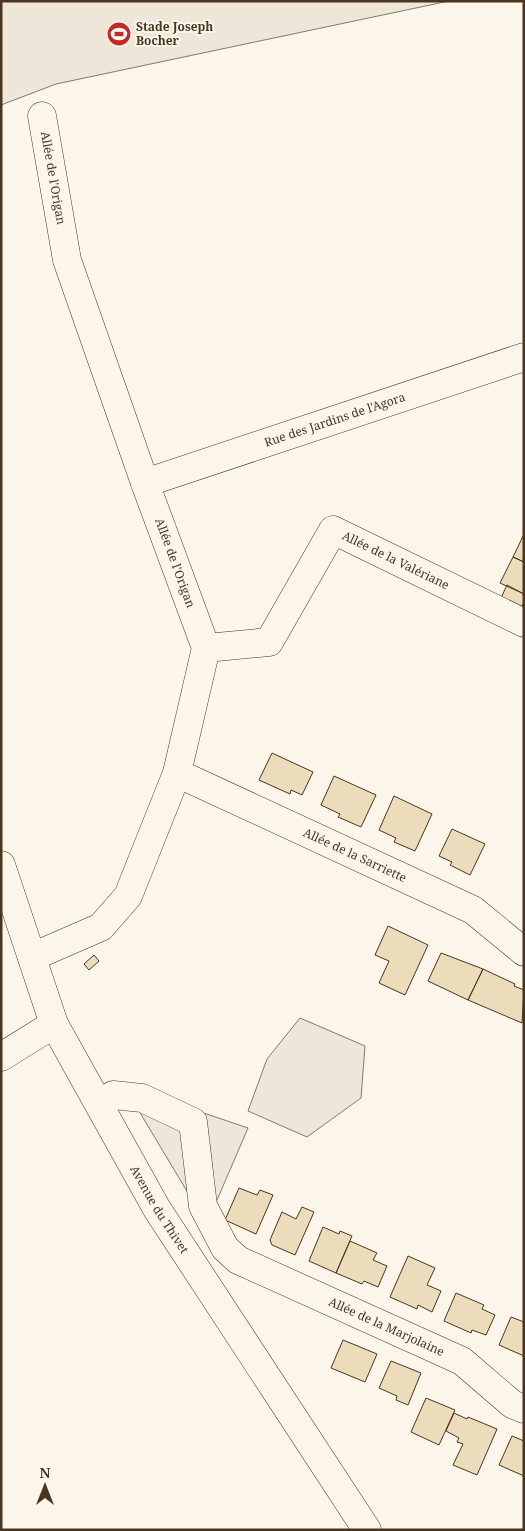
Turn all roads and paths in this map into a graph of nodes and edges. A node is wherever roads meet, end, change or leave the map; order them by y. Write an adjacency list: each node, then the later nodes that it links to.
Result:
1 (42, 116): 3 (street, Allée de l'Origan)
2 (524, 357): 3 (street, Rue des Jardins de l'Agora)
3 (146, 483): 5 (street, Allée de l'Origan)
4 (524, 624): 5 (street, Allée de la Valériane)
5 (206, 648): 6 (street)
6 (177, 773): 8 (street, Allée de la Sarriette); 9 (street)
7 (1, 865): 9 (street, Avenue du Thivet)
8 (524, 952)
9 (32, 957): 10 (street, Avenue du Thivet)
10 (54, 1024): 11 (street); 14 (street, Avenue du Thivet)
11 (1, 1057)
12 (113, 1095): 13 (street, Allée de la Marjolaine)
13 (524, 1410)
14 (367, 1530)

